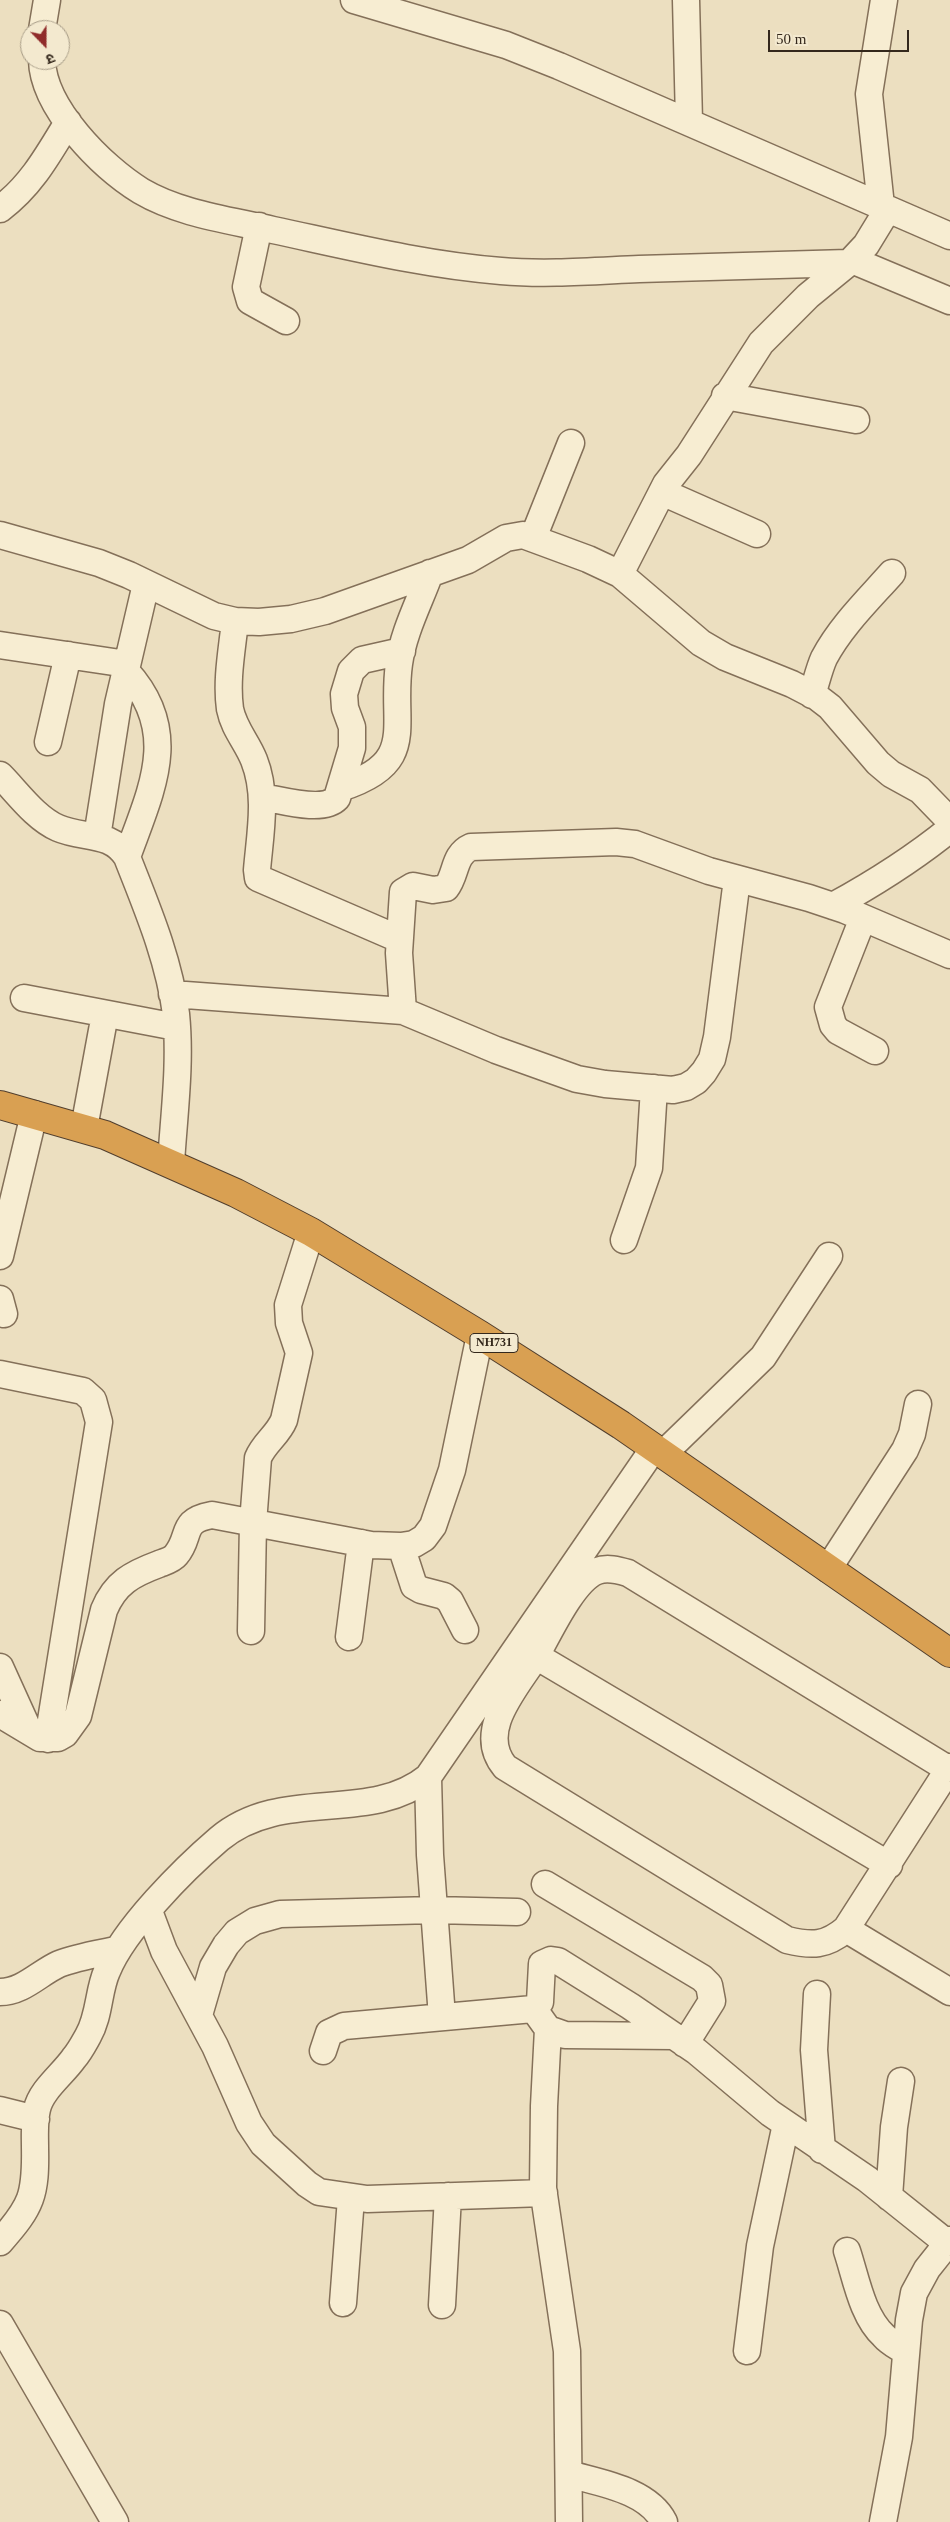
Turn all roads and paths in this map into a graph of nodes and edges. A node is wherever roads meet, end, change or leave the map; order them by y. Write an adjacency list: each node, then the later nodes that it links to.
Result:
1 (47, 0): 5 (street)
2 (354, 0): 7 (street)
3 (686, 0): 7 (street)
4 (884, 0): 11 (street)
5 (44, 20)
6 (42, 70): 8 (street)
7 (689, 121): 11 (street)
8 (68, 122): 9 (street); 10 (street)
9 (0, 209)
10 (259, 226): 11 (street); 14 (street)
11 (869, 234): 12 (street); 13 (street); 15 (street)
12 (950, 236)
13 (950, 301)
14 (286, 321)
15 (725, 396): 16 (street); 18 (street)
16 (856, 420)
17 (571, 443): 21 (street)
18 (662, 492): 19 (street); 24 (street)
19 (758, 534)
20 (0, 535): 25 (street)
21 (533, 538): 22 (street); 24 (street)
22 (430, 573): 26 (street); 28 (street)
23 (892, 573): 31 (street)
24 (620, 574): 31 (street)
25 (146, 584): 26 (street); 30 (street)
26 (235, 621): 35 (street)
27 (0, 645): 29 (street)
28 (402, 651): 34 (street); 34 (street)
29 (68, 655): 30 (street); 32 (street)
30 (126, 668): 38 (street); 39 (street)
31 (812, 695): 36 (street)
32 (48, 742)
33 (0, 775): 38 (street)
34 (340, 788): 35 (street)
35 (262, 797): 43 (street)
36 (950, 821)
37 (950, 829): 41 (street)
38 (97, 836): 39 (street)
39 (127, 857): 45 (street)
40 (738, 879): 41 (street); 43 (street); 51 (street)
41 (834, 906): 42 (street)
42 (863, 918): 44 (street); 50 (street)
43 (399, 939): 47 (street)
44 (950, 955)
45 (172, 994): 47 (street); 49 (street)
46 (24, 998): 48 (street)
47 (402, 1011): 51 (street)
48 (105, 1014): 49 (street); 54 (street)
49 (176, 1027): 55 (street)
50 (875, 1051)
51 (654, 1088): 57 (street)
52 (0, 1105): 53 (highway, NH731)
53 (34, 1114): 54 (highway, NH731); 58 (street)
54 (84, 1128): 55 (highway, NH731)
55 (171, 1163): 56 (highway, NH731)
56 (311, 1232): 60 (highway, NH731); 64 (street)
57 (624, 1240)
58 (0, 1256)
59 (829, 1256): 63 (street)
60 (480, 1335): 63 (highway, NH731); 66 (street)
61 (0, 1374): 75 (street)
62 (918, 1404): 67 (street)
63 (658, 1451): 67 (highway, NH731); 77 (street)
64 (253, 1523): 65 (street); 69 (street); 75 (street)
65 (361, 1543): 66 (street); 70 (street)
66 (401, 1546): 68 (street)
67 (828, 1569): 71 (highway, NH731)
68 (465, 1630)
69 (250, 1631)
70 (349, 1637)
71 (950, 1653)
72 (536, 1656): 76 (street); 78 (street); 83 (street)
73 (0, 1667): 75 (street)
74 (0, 1714): 75 (street)
75 (38, 1735)
76 (949, 1768): 78 (street)
77 (428, 1777): 80 (street); 81 (street)
78 (889, 1865): 83 (street)
79 (545, 1884): 92 (street)
80 (434, 1910): 82 (street); 89 (street); 90 (street)
81 (149, 1911): 84 (street); 89 (street)
82 (517, 1912)
83 (846, 1929): 86 (street)
84 (116, 1950): 85 (street); 96 (street)
85 (0, 1992)
86 (950, 1992)
87 (817, 1994): 98 (street)
88 (533, 2008): 90 (street); 91 (street); 92 (street)
89 (199, 2014): 102 (street)
90 (442, 2017): 93 (street)
91 (548, 2029): 92 (street); 99 (street)
92 (679, 2040): 97 (street)
93 (323, 2050)
94 (901, 2081): 101 (street)
95 (0, 2110): 96 (street)
96 (36, 2119): 103 (street)
97 (786, 2124): 98 (street); 109 (street)
98 (822, 2150): 101 (street)
99 (544, 2193): 100 (street); 111 (street)
100 (448, 2196): 102 (street); 107 (street)
101 (889, 2197): 105 (street)
102 (351, 2198): 106 (street)
103 (0, 2242)
104 (847, 2251): 110 (street)
105 (945, 2253): 110 (street)
106 (343, 2303)
107 (442, 2305)
108 (0, 2324): 112 (street)
109 (747, 2350)
110 (906, 2352): 115 (street)
111 (569, 2474): 113 (street); 114 (street)
112 (115, 2522)
113 (569, 2522)
114 (664, 2522)
115 (884, 2522)

